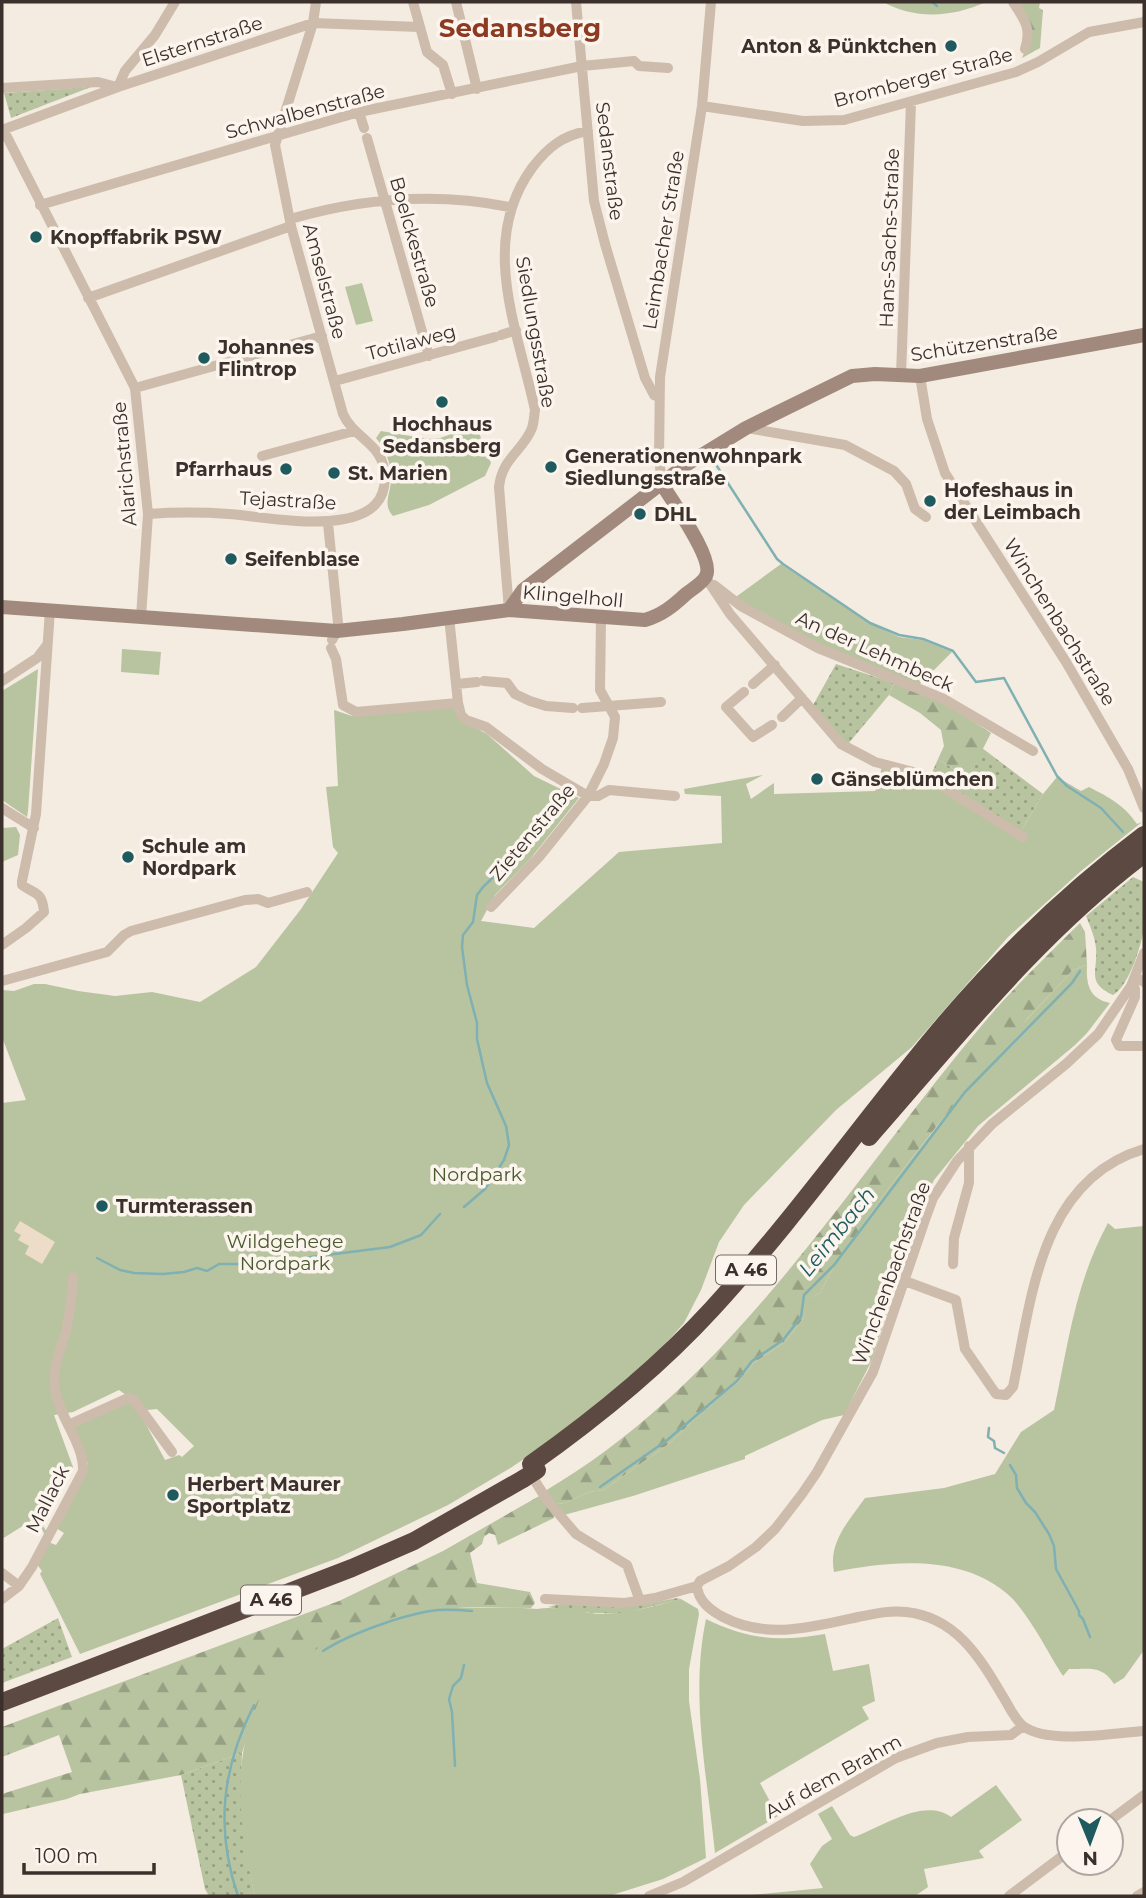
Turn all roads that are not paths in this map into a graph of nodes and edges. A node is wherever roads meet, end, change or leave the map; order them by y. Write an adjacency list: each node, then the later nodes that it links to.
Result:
1 (175, 2): 14 (street)
2 (316, 2): 9 (street)
3 (413, 2): 10 (street)
4 (456, 2): 16 (street)
5 (576, 2): 12 (street, Sedanstraße)
6 (711, 2): 19 (street, Leimbacher Straße)
7 (1013, 2): 11 (street)
8 (1144, 22): 18 (street, Bromberger Straße)
9 (313, 23): 10 (street, Elsternstraße); 14 (street, Elsternstraße); 23 (street)
10 (419, 27): 17 (street)
11 (1025, 49)
12 (582, 66): 13 (street, Schwalbenstraße); 16 (street, Schwalbenstraße); 22 (street, Sedanstraße)
13 (668, 68)
14 (118, 87): 15 (street); 21 (street, Elsternstraße)
15 (2, 88)
16 (477, 89): 17 (street, Schwalbenstraße)
17 (452, 94): 20 (street, Schwalbenstraße)
18 (911, 103): 19 (street, Bromberger Straße); 33 (street, Hans-Sachs-Straße)
19 (702, 106): 37 (street, Leimbacher Straße)
20 (359, 112): 23 (street, Schwalbenstraße); 24 (street, Boelckestraße)
21 (2, 130): 25 (street, Alarichstraße)
22 (588, 131): 26 (street, Siedlungsstraße); 37 (street, Sedanstraße)
23 (276, 135): 25 (street, Schwalbenstraße); 27 (street, Amselstraße)
24 (384, 200): 26 (street); 27 (street); 32 (street, Boelckestraße)
25 (40, 205): 28 (street, Alarichstraße)
26 (510, 207): 29 (street, Siedlungsstraße)
27 (291, 222): 28 (street); 31 (street, Amselstraße)
28 (88, 298): 36 (street, Alarichstraße)
29 (516, 330): 32 (street, Totilaweg); 51 (street, Siedlungsstraße)
30 (1144, 335): 34 (street, Schützenstraße)
31 (322, 336): 35 (street, Amselstraße); 36 (street)
32 (429, 356): 35 (street, Totilaweg)
33 (901, 375): 34 (street, Schützenstraße); 38 (street, Schützenstraße)
34 (920, 376): 72 (street, Winchenbachstraße)
35 (335, 381): 39 (street, Amselstraße)
36 (135, 388): 45 (street, Alarichstraße)
37 (659, 397): 41 (street, Leimbacher Straße)
38 (746, 428): 42 (street, Schützenstraße); 46 (street)
39 (354, 432): 40 (street); 47 (street, Tejastraße)
40 (262, 456)
41 (659, 458): 42 (street); 43 (street, Leimbacher Straße)
42 (684, 466): 43 (street, Schützenstraße); 44 (street)
43 (662, 484): 44 (street); 51 (street, Schützenstraße)
44 (674, 500): 48 (street)
45 (149, 513): 47 (street, Tejastraße); 52 (street, Alarichstraße)
46 (926, 517)
47 (328, 523): 55 (street)
48 (706, 578): 54 (street, Klingelholl); 57 (street); 68 (street, An der Lehmbeck)
49 (2, 607): 50 (street, Klingelholl)
50 (50, 610): 52 (street, Klingelholl); 56 (street)
51 (509, 610): 53 (street, Klingelholl); 54 (street, Klingelholl)
52 (141, 617): 55 (street, Klingelholl)
53 (449, 617): 55 (street, Klingelholl); 59 (street)
54 (601, 618): 65 (street, Zietenstraße)
55 (333, 639): 64 (street)
56 (47, 645): 58 (street); 73 (street)
57 (775, 665): 60 (street); 62 (street)
58 (2, 681)
59 (457, 684): 64 (street); 65 (street)
60 (753, 684)
61 (744, 692): 67 (street)
62 (802, 698): 66 (street); 75 (street)
63 (661, 702): 65 (street)
64 (458, 703): 69 (street)
65 (609, 706): 69 (street, Zietenstraße)
66 (782, 717)
67 (772, 725)
68 (1033, 751)
69 (588, 796): 70 (street); 78 (street, Zietenstraße)
70 (675, 796)
71 (2, 808): 73 (street)
72 (1144, 808)
73 (34, 828): 80 (street)
74 (1144, 835): 79 (highway, A 46)
75 (1023, 837)
76 (1144, 854): 79 (highway, A 46)
77 (307, 892): 82 (street)
78 (491, 907)
79 (1067, 909): 93 (highway, A 46)
80 (2, 945)
81 (1144, 953): 84 (street, Winchenbachstraße)
82 (2, 981)
83 (1144, 982): 84 (street)
84 (1130, 986): 85 (street); 86 (street, Winchenbachstraße)
85 (1144, 1046)
86 (969, 1146): 88 (street); 90 (street, Winchenbachstraße)
87 (1144, 1149): 90 (street)
88 (953, 1264)
89 (73, 1277): 91 (street, Mallack)
90 (905, 1281): 96 (street, Winchenbachstraße)
91 (68, 1425): 92 (street); 95 (street, Mallack)
92 (172, 1452)
93 (527, 1470): 99 (street); 100 (highway, A 46); 101 (highway, A 46)
94 (2, 1573): 95 (street)
95 (19, 1586): 97 (street, Mallack)
96 (697, 1586): 99 (street, Winchenbachstraße); 102 (street)
97 (2, 1599)
98 (545, 1599): 99 (street, Winchenbachstraße)
99 (640, 1601)
100 (2, 1691)
101 (2, 1702)
102 (1023, 1726): 103 (street); 107 (street, Auf dem Brahm)
103 (1144, 1731)
104 (1144, 1795): 105 (street)
105 (1125, 1809)
106 (1055, 1862): 110 (street)
107 (670, 1892): 109 (street, Auf dem Brahm)
108 (1144, 1892): 111 (street)
109 (649, 1896)
110 (1009, 1896)
111 (1137, 1896)

